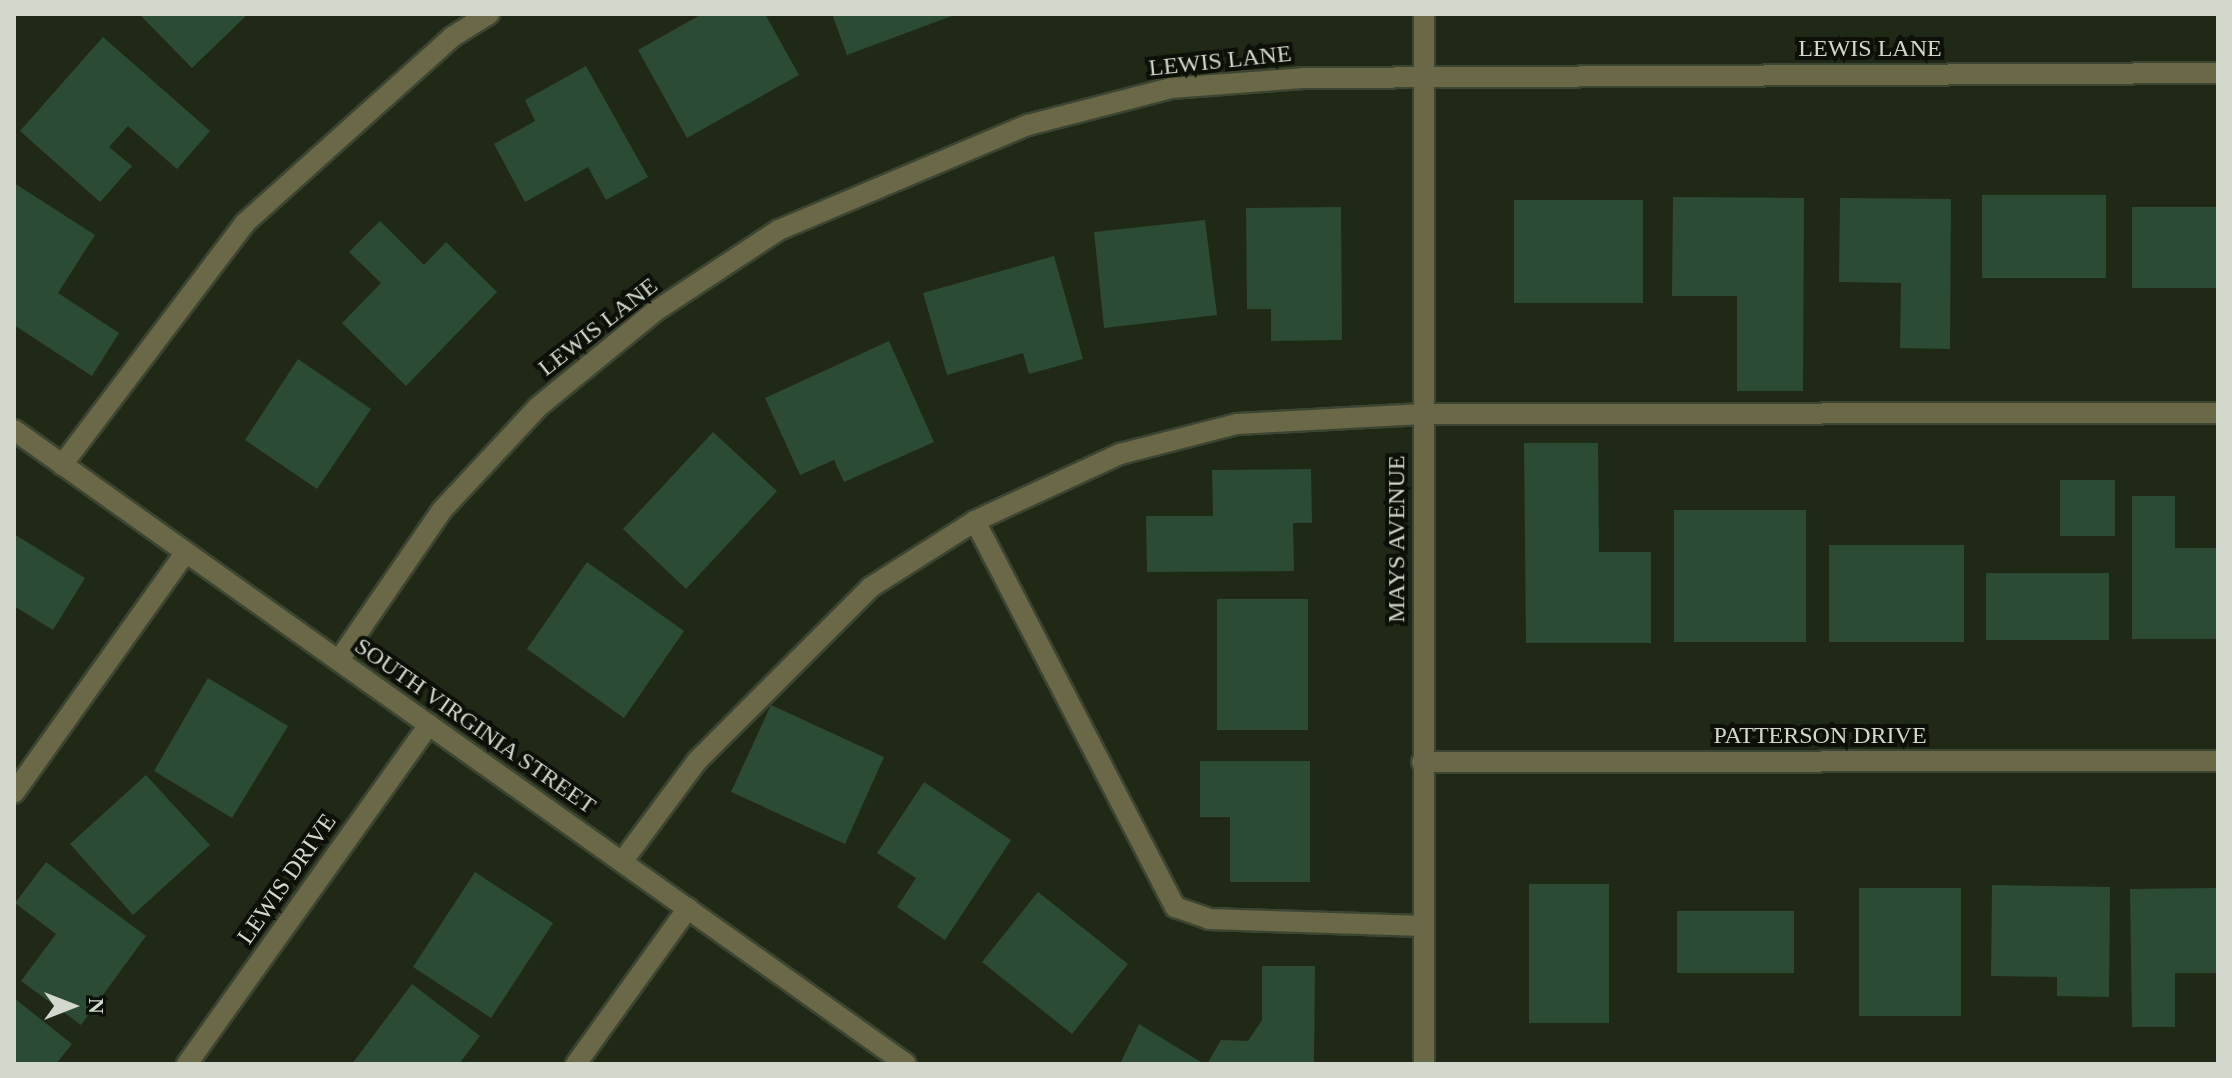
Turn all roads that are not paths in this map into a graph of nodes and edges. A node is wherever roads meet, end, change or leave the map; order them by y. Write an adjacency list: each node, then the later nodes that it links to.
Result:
1 (489, 14): 8 (street)
2 (1424, 14): 4 (street, MAYS AVENUE)
3 (2218, 73): 4 (street, LEWIS LANE)
4 (1424, 77): 6 (street, MAYS AVENUE); 11 (street, LEWIS LANE)
5 (2218, 413): 6 (street)
6 (1423, 414): 9 (street); 14 (street, MAYS AVENUE)
7 (14, 430): 8 (street, SOUTH VIRGINIA STREET)
8 (62, 465): 10 (street, SOUTH VIRGINIA STREET)
9 (975, 521): 16 (street); 18 (street)
10 (185, 553): 11 (street, SOUTH VIRGINIA STREET); 15 (street)
11 (339, 660): 12 (street, SOUTH VIRGINIA STREET)
12 (429, 725): 16 (street, SOUTH VIRGINIA STREET); 19 (street, LEWIS DRIVE)
13 (2218, 761): 14 (street, PATTERSON DRIVE)
14 (1422, 762): 18 (street, MAYS AVENUE)
15 (14, 793)
16 (622, 862): 17 (street, SOUTH VIRGINIA STREET)
17 (688, 908): 20 (street); 21 (street, SOUTH VIRGINIA STREET)
18 (1423, 926): 22 (street, MAYS AVENUE)
19 (187, 1064)
20 (576, 1064)
21 (906, 1064)
22 (1424, 1064)

